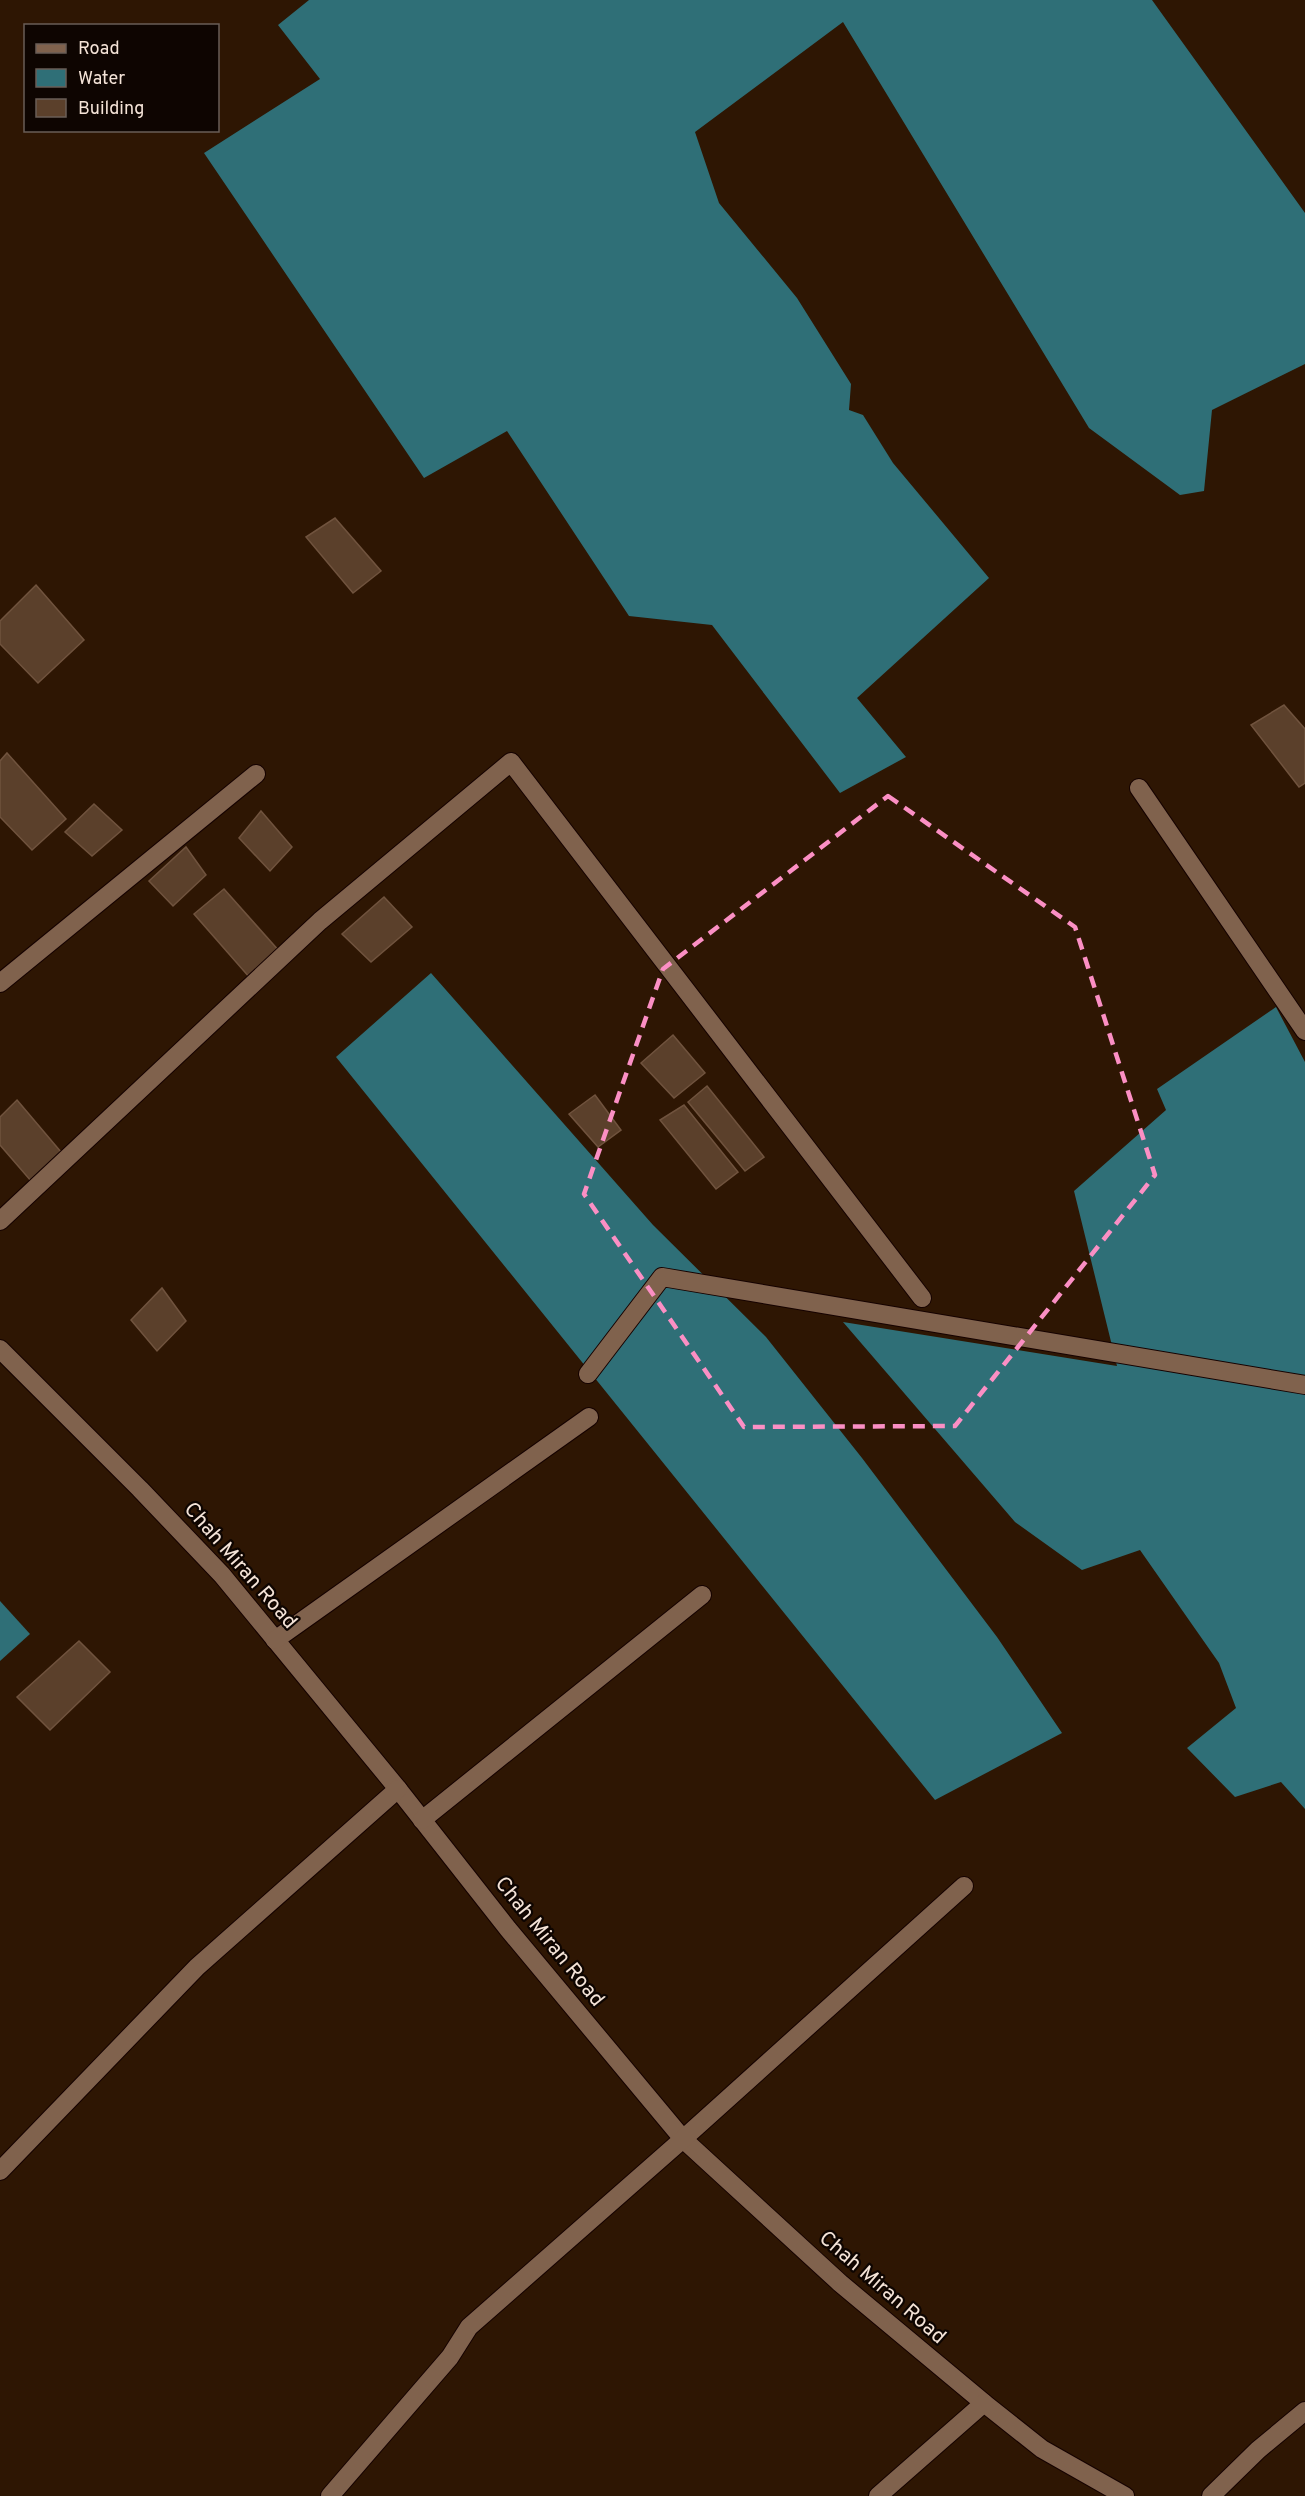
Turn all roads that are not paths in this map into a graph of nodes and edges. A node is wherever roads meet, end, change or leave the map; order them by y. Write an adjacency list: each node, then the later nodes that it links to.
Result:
1 (256, 774): 3 (street)
2 (1139, 788): 4 (street)
3 (0, 983)
4 (1305, 1030)
5 (0, 1221): 6 (street)
6 (922, 1299)
7 (0, 1349): 12 (street, Chah Miran Road)
8 (588, 1374): 9 (street)
9 (1305, 1385)
10 (589, 1417): 12 (street)
11 (702, 1595): 14 (street)
12 (275, 1640): 13 (street, Chah Miran Road)
13 (398, 1789): 14 (street, Chah Miran Road); 17 (street)
14 (422, 1820): 16 (street, Chah Miran Road)
15 (964, 1886): 16 (street)
16 (683, 2139): 18 (street, Chah Miran Road); 20 (street)
17 (0, 2171)
18 (984, 2403): 21 (street); 22 (street, Chah Miran Road)
19 (1305, 2411): 23 (street)
20 (330, 2496)
21 (878, 2496)
22 (1125, 2496)
23 (1211, 2496)

